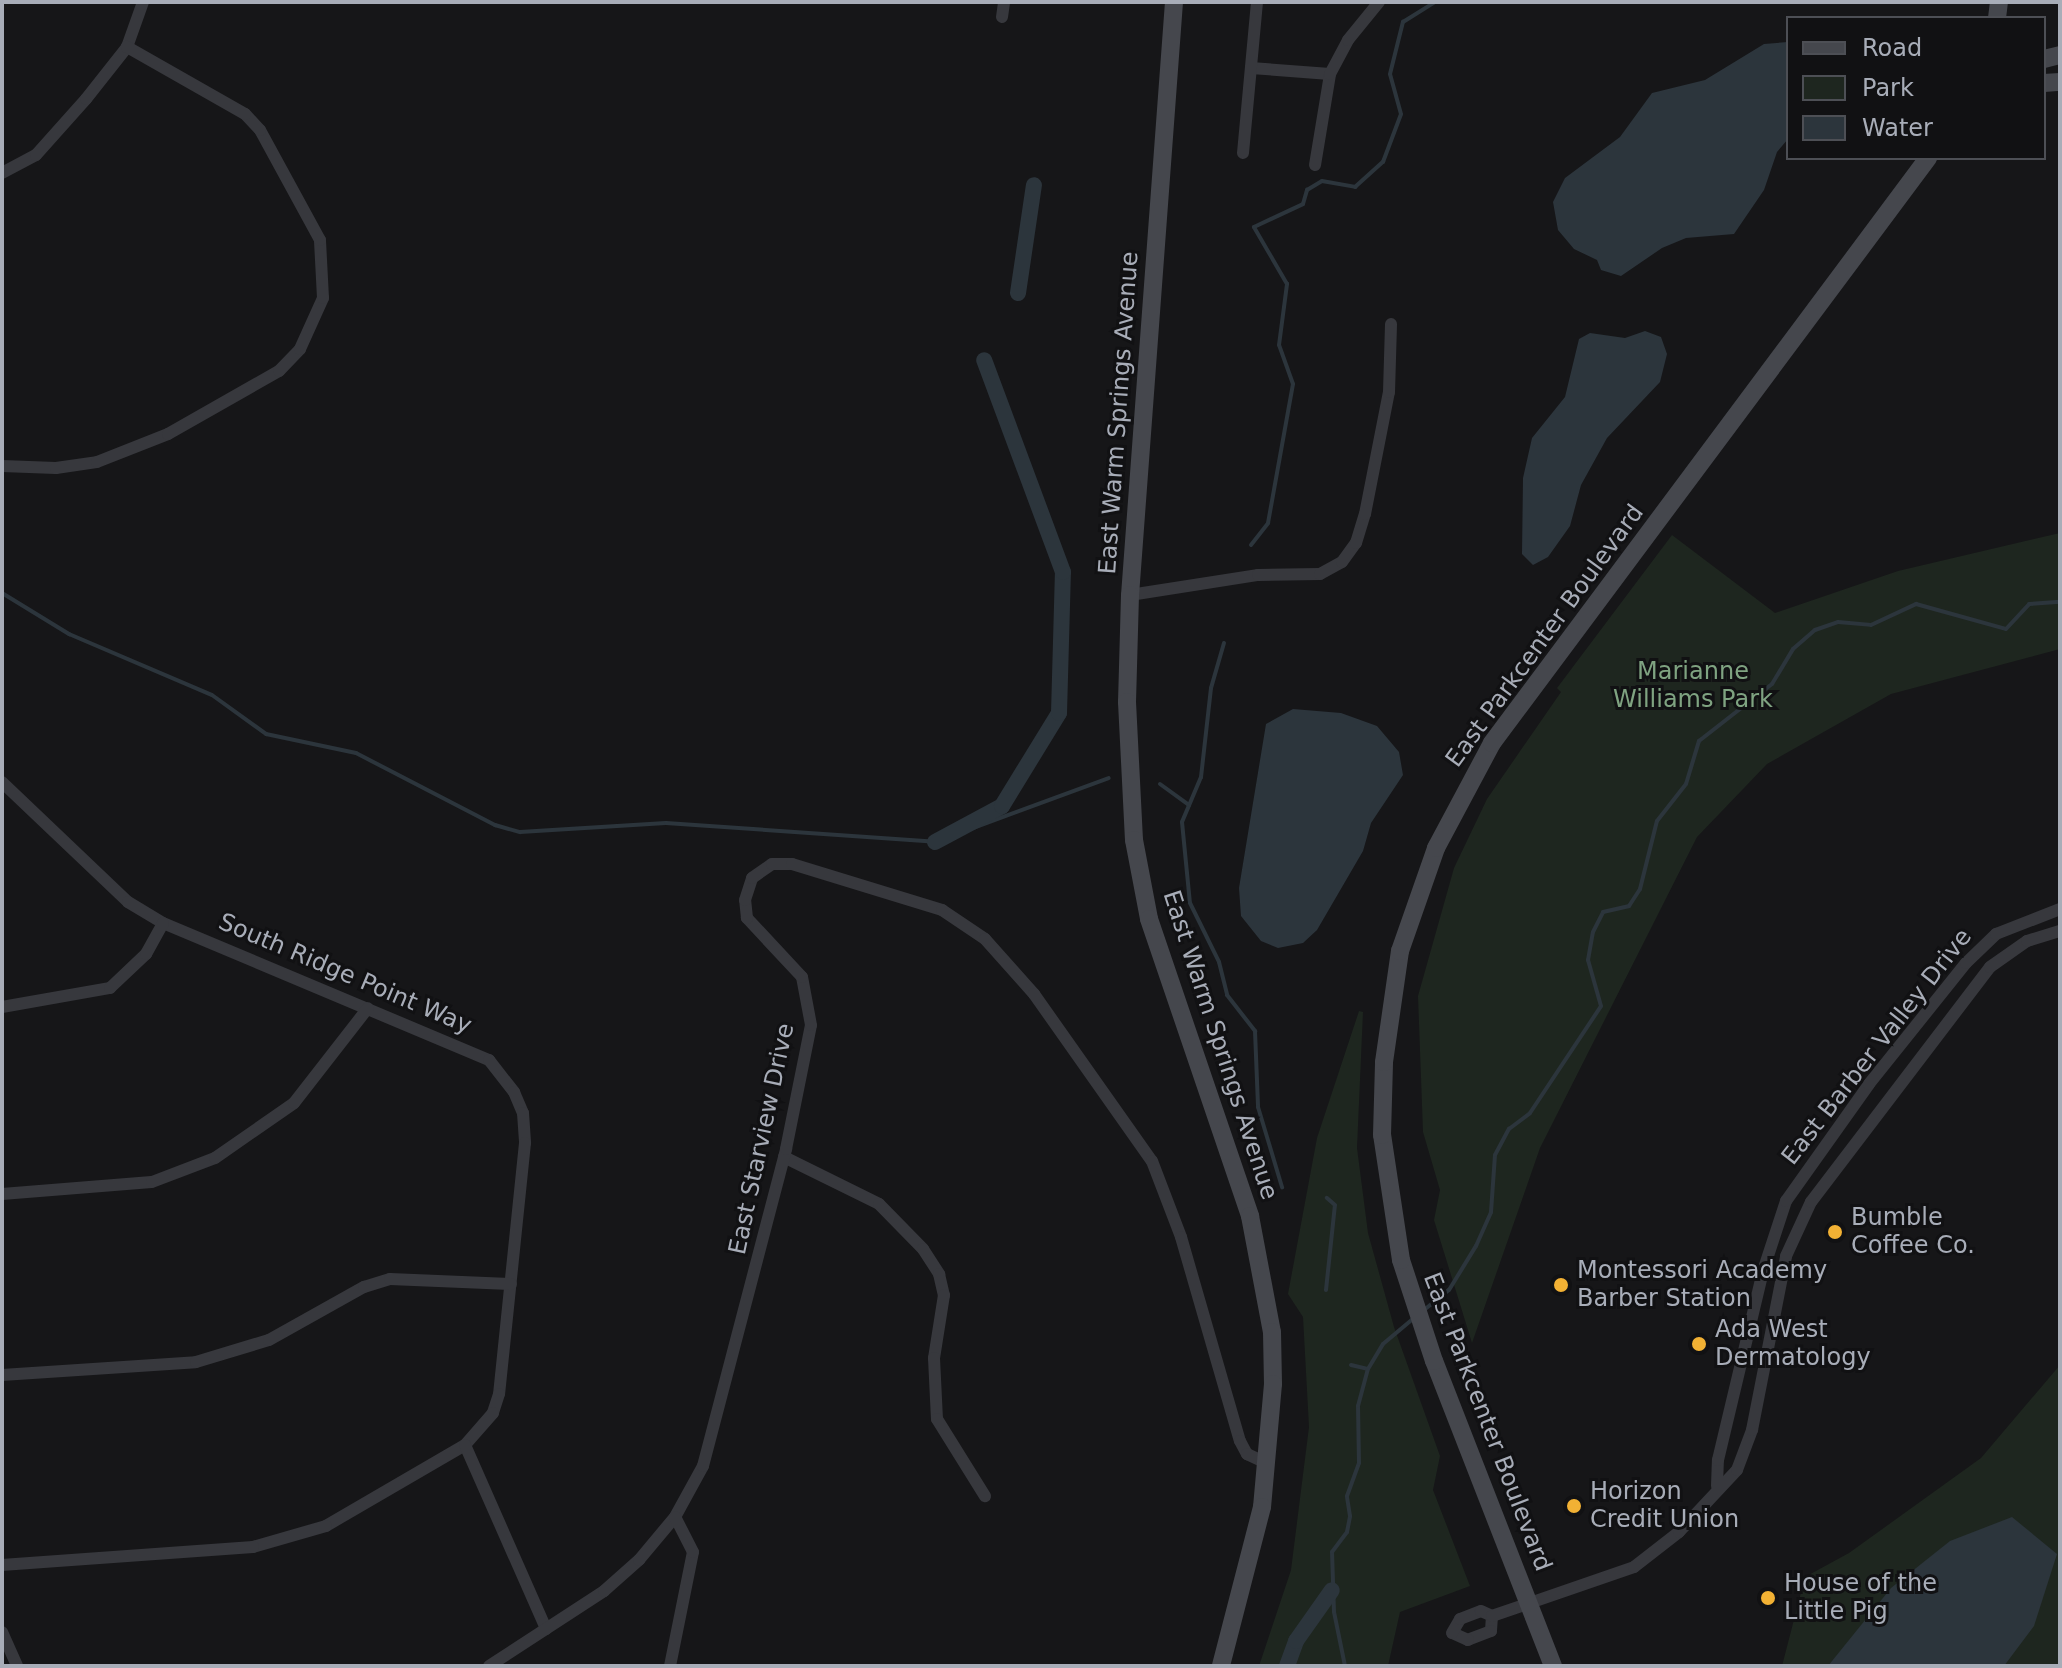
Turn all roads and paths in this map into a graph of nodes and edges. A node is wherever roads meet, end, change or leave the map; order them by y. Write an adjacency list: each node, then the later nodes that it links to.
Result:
1 (143, 2): 7 (street)
2 (1004, 2): 6 (street)
3 (1174, 2): 16 (main road, East Warm Springs Avenue)
4 (1257, 2): 8 (street)
5 (1379, 2): 9 (street)
6 (1002, 17)
7 (127, 47): 13 (street); 15 (street)
8 (1251, 68): 9 (street); 10 (street)
9 (1330, 74): 12 (street)
10 (1243, 153)
11 (1927, 160): 33 (main road, East Parkcenter Boulevard)
12 (1315, 165)
13 (2, 173)
14 (1391, 324): 16 (street)
15 (2, 466)
16 (1130, 595): 28 (main road, East Warm Springs Avenue)
17 (2, 782): 19 (street, South Ridge Point Way)
18 (2060, 909): 29 (street, East Barber Valley Drive)
19 (163, 923): 21 (street); 22 (street, South Ridge Point Way)
20 (2060, 931): 29 (street, East Barber Valley Drive)
21 (2, 1007)
22 (368, 1008): 24 (street); 25 (street, South Ridge Point Way)
23 (784, 1157): 28 (street, East Starview Drive); 30 (street); 31 (street, East Starview Drive)
24 (2, 1194)
25 (511, 1284): 26 (street); 27 (street, South Ridge Point Way)
26 (2, 1375)
27 (465, 1445): 32 (street, South Ridge Point Way); 35 (street)
28 (1268, 1464): 40 (main road, East Warm Springs Avenue)
29 (1717, 1486): 33 (street, East Barber Valley Drive)
30 (985, 1496)
31 (675, 1517): 35 (street, East Starview Drive); 39 (street)
32 (2, 1565)
33 (1530, 1605): 34 (street, East Barber Valley Drive); 41 (main road, East Parkcenter Boulevard)
34 (1492, 1616)
35 (546, 1629): 38 (street, East Starview Drive)
36 (2, 1632): 37 (street)
37 (17, 1666)
38 (489, 1666)
39 (670, 1666)
40 (1221, 1666)
41 (1553, 1666)

